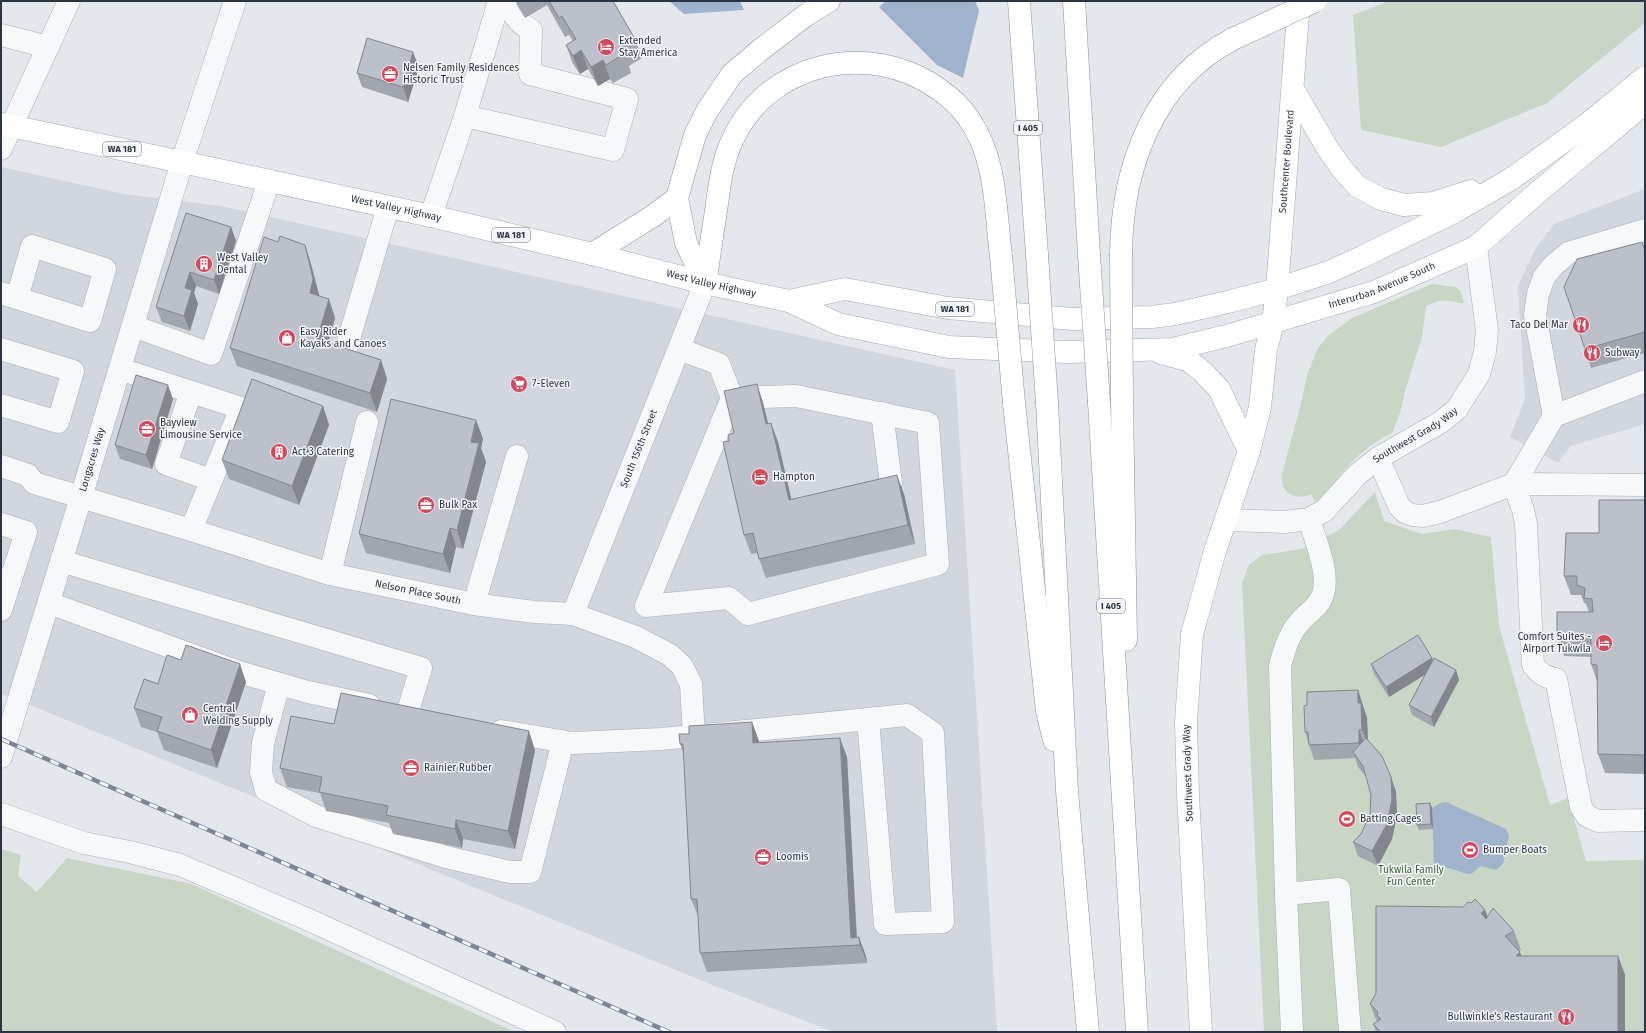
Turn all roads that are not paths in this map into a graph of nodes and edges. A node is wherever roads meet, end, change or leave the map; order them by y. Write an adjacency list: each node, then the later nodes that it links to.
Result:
1 (69, 1): 11 (street)
2 (235, 1): 18 (street, Longacres Way)
3 (499, 1): 15 (street)
4 (511, 1): 15 (street)
5 (829, 1): 21 (main road)
6 (1019, 1): 73 (main road, I 405, bridge)
7 (1074, 1): 74 (main road, I 405, bridge)
8 (1299, 1): 13 (main road, Southcenter Boulevard)
9 (1315, 1): 74 (main road, bridge)
10 (1, 35): 11 (street)
11 (48, 47): 16 (street)
12 (1645, 77): 19 (main road)
13 (1293, 89): 19 (main road); 28 (main road, Southcenter Boulevard)
14 (1645, 103): 25 (main road, Interurban Avenue South)
15 (465, 116): 23 (street)
16 (7, 126): 17 (street); 18 (main road, West Valley Highway / WA 181)
17 (1, 149)
18 (182, 162): 20 (main road, West Valley Highway / WA 181); 31 (street, Longacres Way)
19 (1510, 179): 28 (main road)
20 (269, 181): 22 (main road, West Valley Highway / WA 181); 31 (street)
21 (677, 198): 26 (main road); 27 (main road)
22 (388, 207): 23 (main road, West Valley Highway / WA 181); 35 (street)
23 (431, 216): 26 (main road, West Valley Highway / WA 181)
24 (1645, 230): 43 (street)
25 (1476, 247): 30 (main road, Interurban Avenue South); 47 (street, Southwest Grady Way)
26 (592, 254): 27 (main road, West Valley Highway / WA 181)
27 (705, 283): 29 (main road, West Valley Highway / WA 181); 33 (street, South 156th Street); 73 (main road, bridge)
28 (1277, 289): 29 (main road, West Valley Highway / WA 181); 30 (main road, Southcenter Boulevard)
29 (788, 301): 36 (main road, West Valley Highway / WA 181)
30 (1273, 322): 34 (main road, Interurban Avenue South); 45 (main road, Southwest Grady Way)
31 (133, 326): 37 (street, Longacres Way)
32 (1, 349): 41 (street)
33 (679, 349): 40 (street); 64 (street, South 156th Street)
34 (1148, 350): 36 (main road, Interurban Avenue South); 45 (main road)
35 (346, 352)
36 (1068, 352)
37 (120, 369): 39 (street); 53 (street, Longacres Way)
38 (1645, 381): 43 (street)
39 (191, 392): 49 (street); 49 (street)
40 (732, 398): 42 (street); 42 (street)
41 (1, 405)
42 (882, 413): 50 (street)
43 (1554, 416): 51 (street)
44 (367, 422): 59 (street)
45 (1250, 451): 55 (main road, Southwest Grady Way)
46 (517, 456): 62 (street)
47 (1378, 458): 51 (street); 54 (street, Southwest Grady Way)
48 (1, 466): 53 (street, Nelson Place South)
49 (211, 480): 57 (street)
50 (891, 483)
51 (1514, 484): 52 (street); 76 (street)
52 (1645, 485)
53 (84, 491): 57 (street, Nelson Place South); 58 (street, Longacres Way)
54 (1310, 519): 55 (street, Southwest Grady Way); 77 (street)
55 (1227, 520): 81 (main road, Southwest Grady Way)
56 (1, 524): 60 (street)
57 (191, 530): 59 (street, Nelson Place South)
58 (61, 561): 61 (street, Longacres Way); 66 (street)
59 (330, 574): 62 (street, Nelson Place South)
60 (6, 580): 63 (street)
61 (49, 603): 65 (street); 72 (street, Longacres Way)
62 (474, 604): 64 (street, Nelson Place South)
63 (1, 610)
64 (573, 614): 70 (street, Nelson Place South)
65 (279, 684): 66 (street); 71 (street)
66 (407, 714): 67 (street)
67 (428, 718)
68 (868, 719): 68 (street); 70 (street)
69 (480, 728): 71 (street)
70 (694, 736): 71 (street)
71 (563, 742)
72 (1, 756)
73 (1067, 791): 79 (main road, I 405)
74 (1122, 810): 80 (main road, I 405)
75 (1, 814): 78 (street)
76 (1645, 820)
77 (1286, 894): 82 (street); 83 (street)
78 (555, 1032)
79 (1088, 1032)
80 (1137, 1032)
81 (1201, 1032)
82 (1292, 1032)
83 (1350, 1032)

